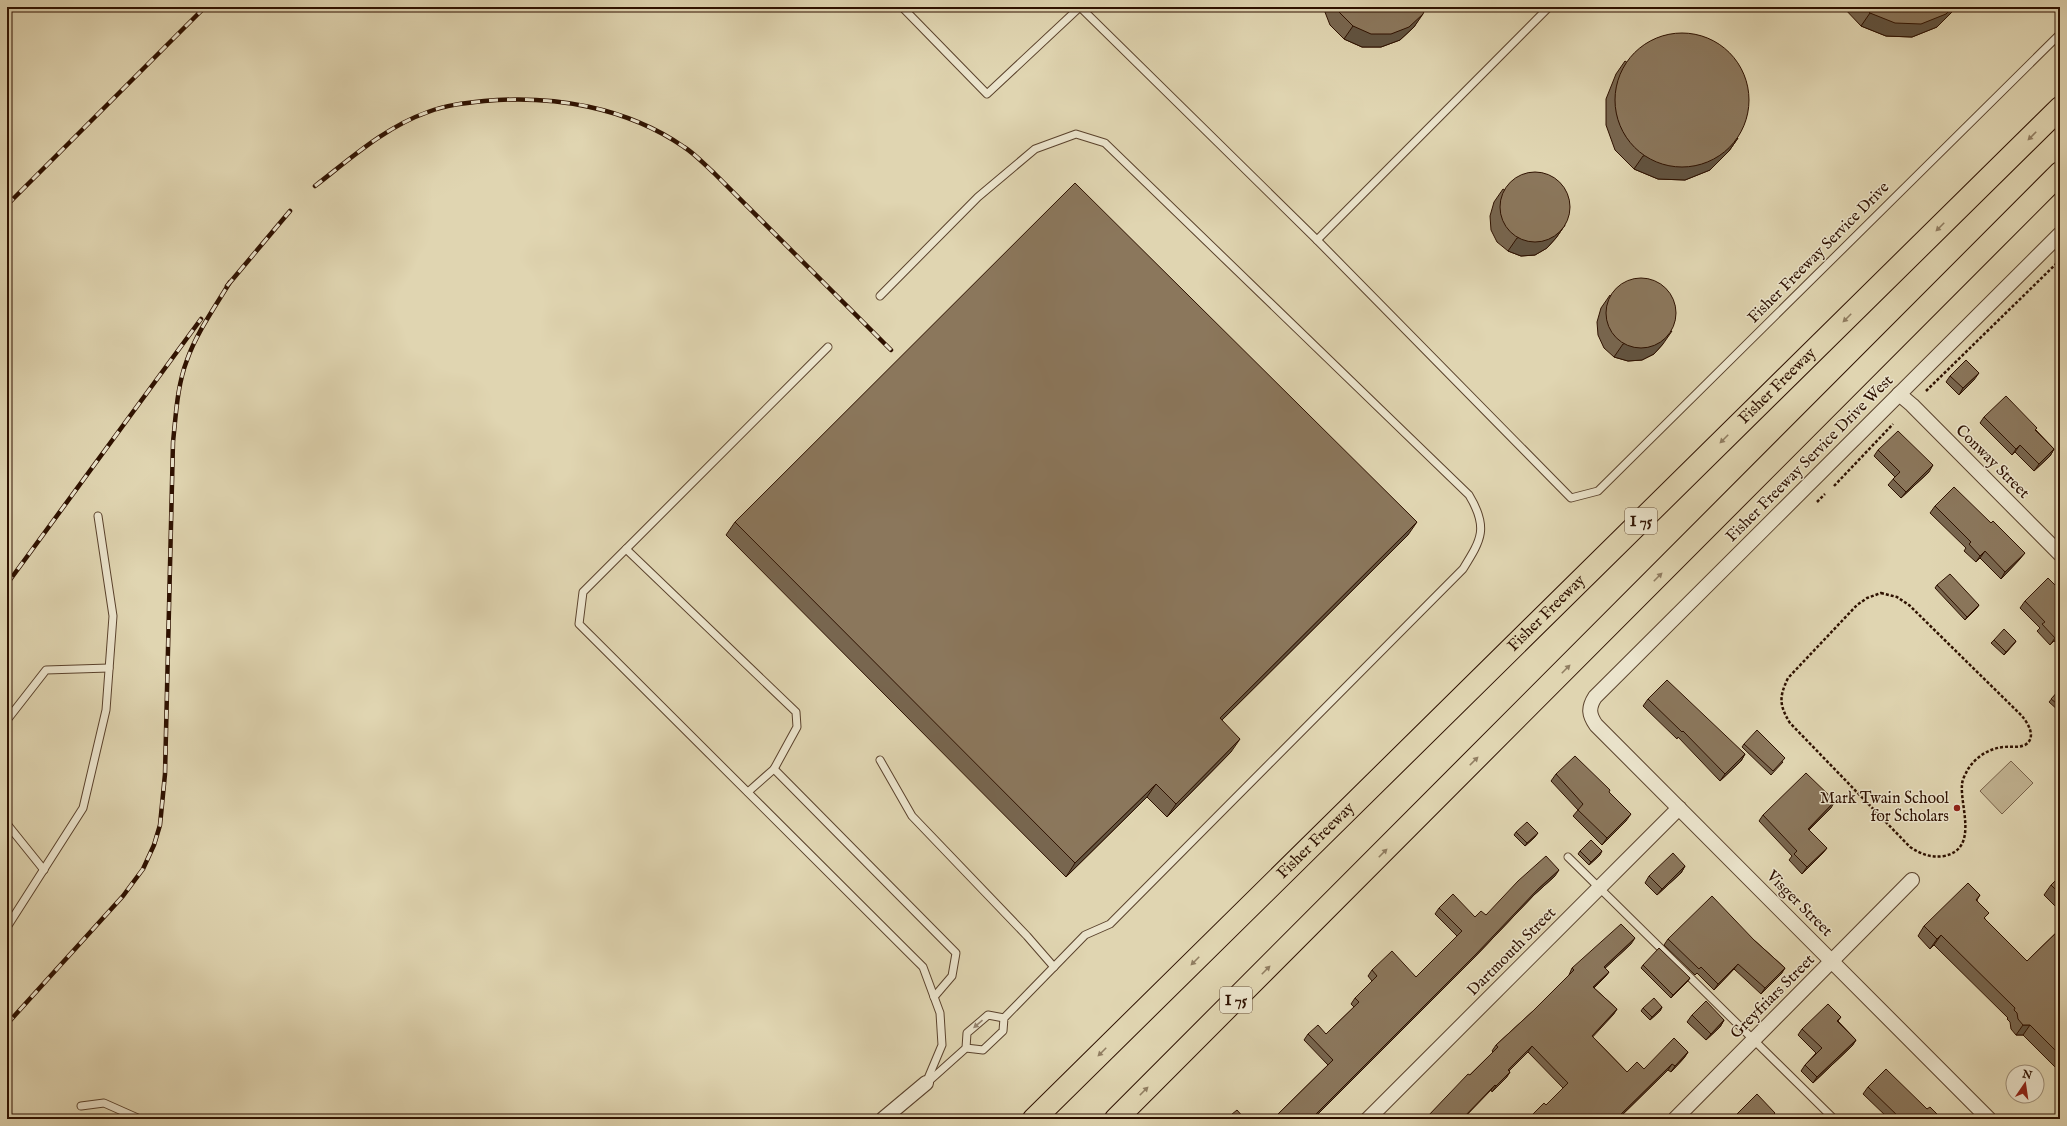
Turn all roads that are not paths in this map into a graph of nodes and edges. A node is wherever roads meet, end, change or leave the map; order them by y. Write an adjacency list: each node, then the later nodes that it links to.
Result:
1 (902, 7): 2 (lane)
2 (1080, 7): 8 (lane)
3 (1549, 7): 8 (lane)
4 (2060, 34): 8 (lane, Fisher Freeway Service Drive)
5 (2060, 108): 39 (highway, Fisher Freeway / I 75, one-way to 39)
6 (2060, 173): 40 (highway, I 75, one-way to 6)
7 (2060, 234): 11 (street, Fisher Freeway Service Drive West)
8 (1317, 240)
9 (880, 296): 29 (lane)
10 (828, 347): 13 (lane)
11 (1899, 394): 14 (street, Conway Street); 16 (street, Fisher Freeway Service Drive West)
12 (98, 516): 15 (lane)
13 (626, 549): 19 (lane); 20 (lane)
14 (2060, 554)
15 (109, 668): 17 (lane); 24 (lane)
16 (1590, 711): 21 (street, Visger Street)
17 (7, 720)
18 (880, 760): 29 (lane)
19 (774, 769): 20 (lane); 30 (lane)
20 (748, 792): 30 (lane)
21 (1679, 808): 26 (street, Dartmouth Street); 28 (street, Visger Street)
22 (7, 824): 24 (lane)
23 (1568, 857): 26 (lane)
24 (44, 870): 27 (lane)
25 (1912, 880): 28 (street, Greyfriars Street)
26 (1599, 888): 32 (lane); 41 (street, Dartmouth Street)
27 (7, 927)
28 (1832, 962): 32 (street, Greyfriars Street); 36 (street, Visger Street)
29 (1054, 967): 31 (lane)
30 (934, 997): 34 (lane)
31 (1004, 1018): 33 (lane); 33 (lane, one-way to 33)
32 (1754, 1040): 42 (street, Greyfriars Street); 43 (lane)
33 (966, 1048): 34 (lane)
34 (926, 1083): 38 (street)
35 (81, 1106): 37 (lane)
36 (1987, 1118)
37 (140, 1119)
38 (883, 1119)
39 (1034, 1119)
40 (1116, 1119)
41 (1368, 1119)
42 (1675, 1119)
43 (1834, 1119)

